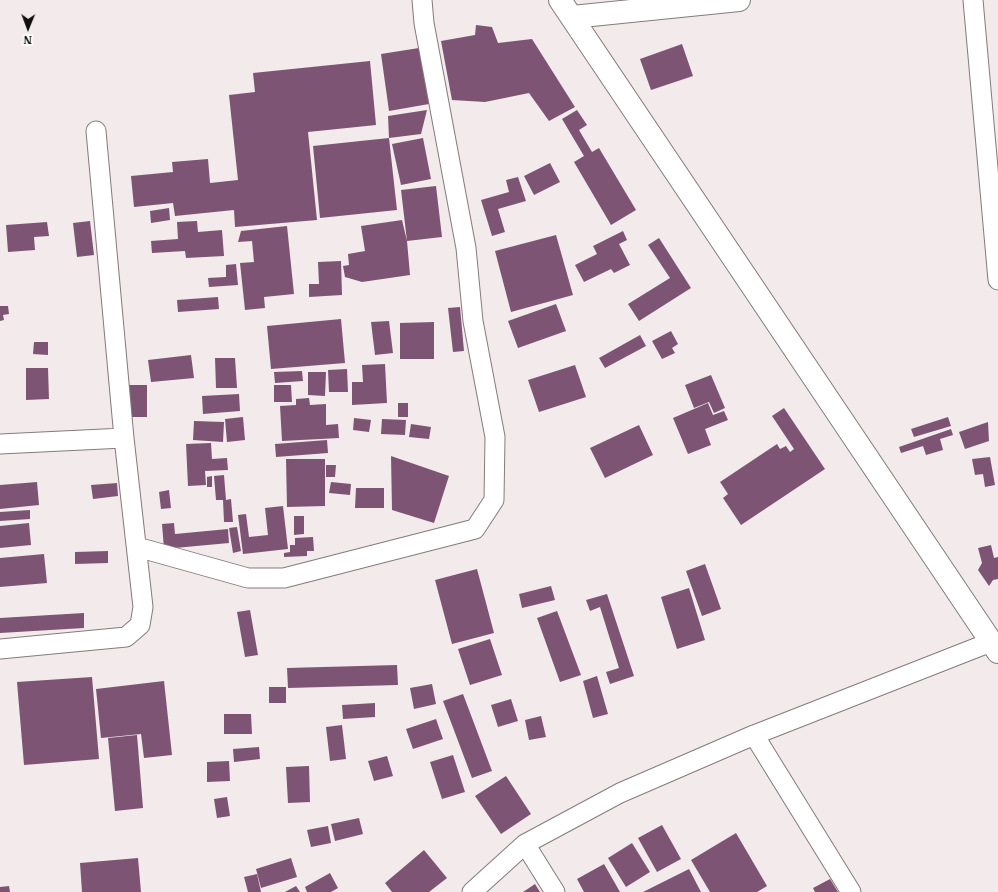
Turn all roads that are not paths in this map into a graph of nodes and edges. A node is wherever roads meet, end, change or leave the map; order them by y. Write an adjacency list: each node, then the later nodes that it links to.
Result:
1 (422, 0): 10 (street)
2 (560, 0): 5 (main road)
3 (739, 0): 5 (main road)
4 (973, 0): 7 (street)
5 (572, 17): 11 (main road)
6 (96, 131): 8 (street)
7 (998, 280)
8 (124, 438): 9 (street); 10 (street)
9 (0, 444)
10 (137, 547): 12 (street)
11 (994, 647): 13 (street)
12 (0, 649)
13 (754, 735): 14 (street); 17 (street)
14 (525, 844): 15 (street); 16 (street)
15 (472, 892)
16 (556, 892)
17 (851, 892)

